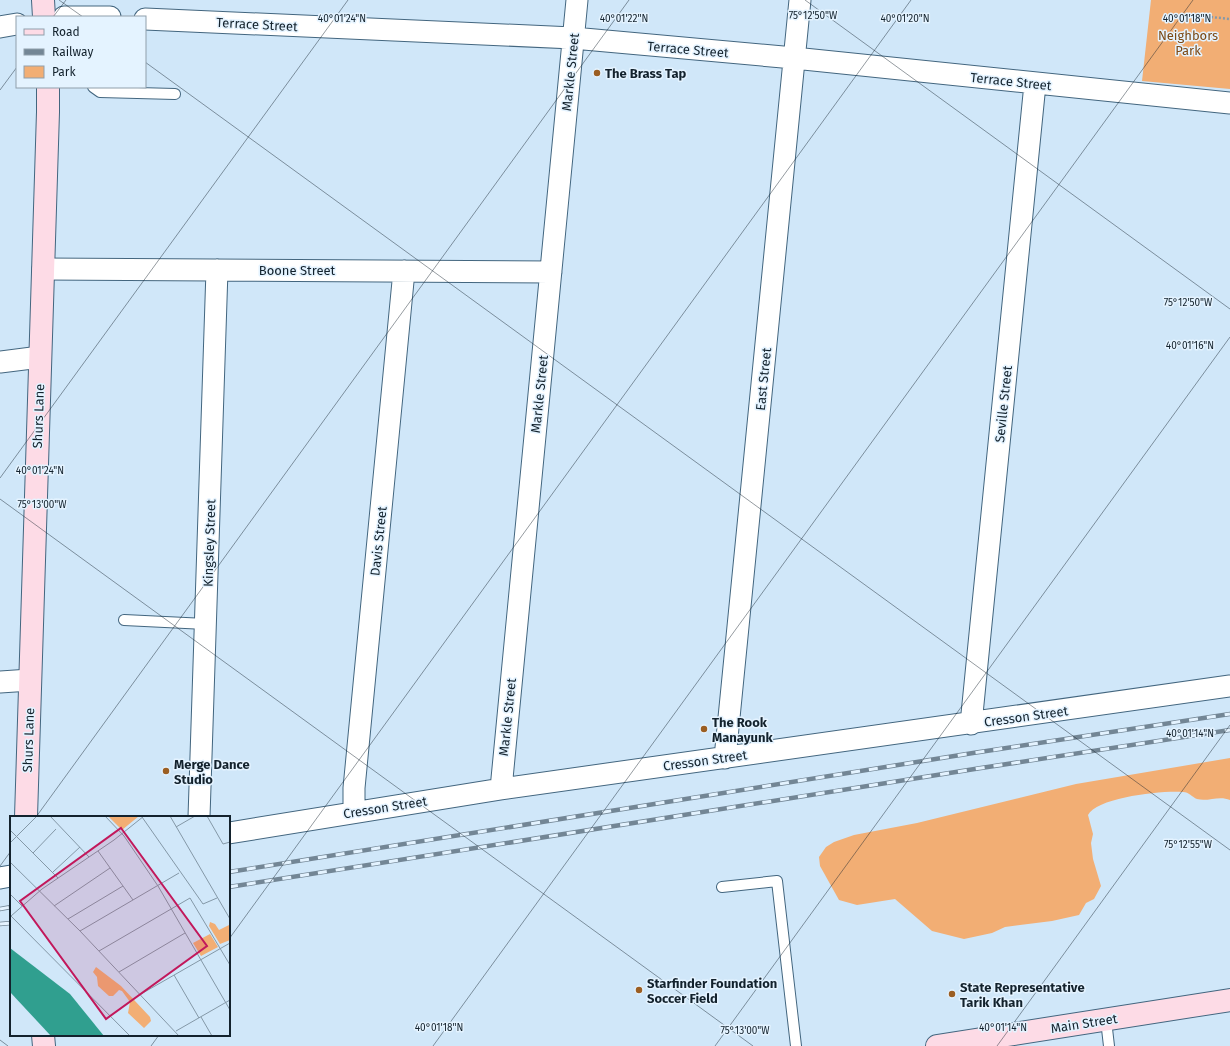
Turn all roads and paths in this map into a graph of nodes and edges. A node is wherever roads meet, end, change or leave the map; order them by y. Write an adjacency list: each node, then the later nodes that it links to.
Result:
1 (43, 0): 4 (street)
2 (577, 0): 10 (street, Markle Street)
3 (800, 0): 11 (street, East Street)
4 (44, 16)
5 (1211, 17): 7 (path)
6 (146, 19): 10 (street, Terrace Street)
7 (1230, 19)
8 (16, 24): 9 (street)
9 (0, 27)
10 (574, 38): 11 (street, Terrace Street); 20 (street, Markle Street)
11 (794, 58): 12 (street, Terrace Street); 29 (street, East Street)
12 (1035, 84): 16 (street, Terrace Street); 28 (street, Seville Street)
13 (48, 88): 17 (street, Shurs Lane)
14 (94, 88): 15 (lane)
15 (175, 94)
16 (1230, 103)
17 (43, 269): 18 (street, Boone Street); 21 (street, Shurs Lane)
18 (217, 270): 19 (street, Boone Street); 24 (street, Kingsley Street)
19 (404, 271): 20 (street, Boone Street); 31 (street, Davis Street)
20 (550, 272): 30 (street, Markle Street)
21 (40, 357): 22 (street); 25 (street, Shurs Lane)
22 (0, 362)
23 (124, 620): 24 (lane)
24 (206, 624): 33 (street, Kingsley Street)
25 (30, 680): 26 (street); 32 (street, Shurs Lane)
26 (0, 682)
27 (1230, 684): 28 (street, Cresson Street)
28 (971, 724): 29 (street, Cresson Street)
29 (725, 758): 30 (street, Cresson Street)
30 (501, 789): 31 (street, Cresson Street)
31 (354, 812): 34 (street, Cresson Street)
32 (26, 816)
33 (199, 816)
34 (230, 833)
35 (10, 876): 36 (street)
36 (0, 878)
37 (722, 887): 42 (lane)
38 (1230, 1000): 39 (street, Main Street)
39 (1106, 1020): 43 (street, Main Street); 44 (lane)
40 (43, 1036): 41 (street)
41 (44, 1046)
42 (796, 1046)
43 (937, 1046)
44 (1109, 1046)

